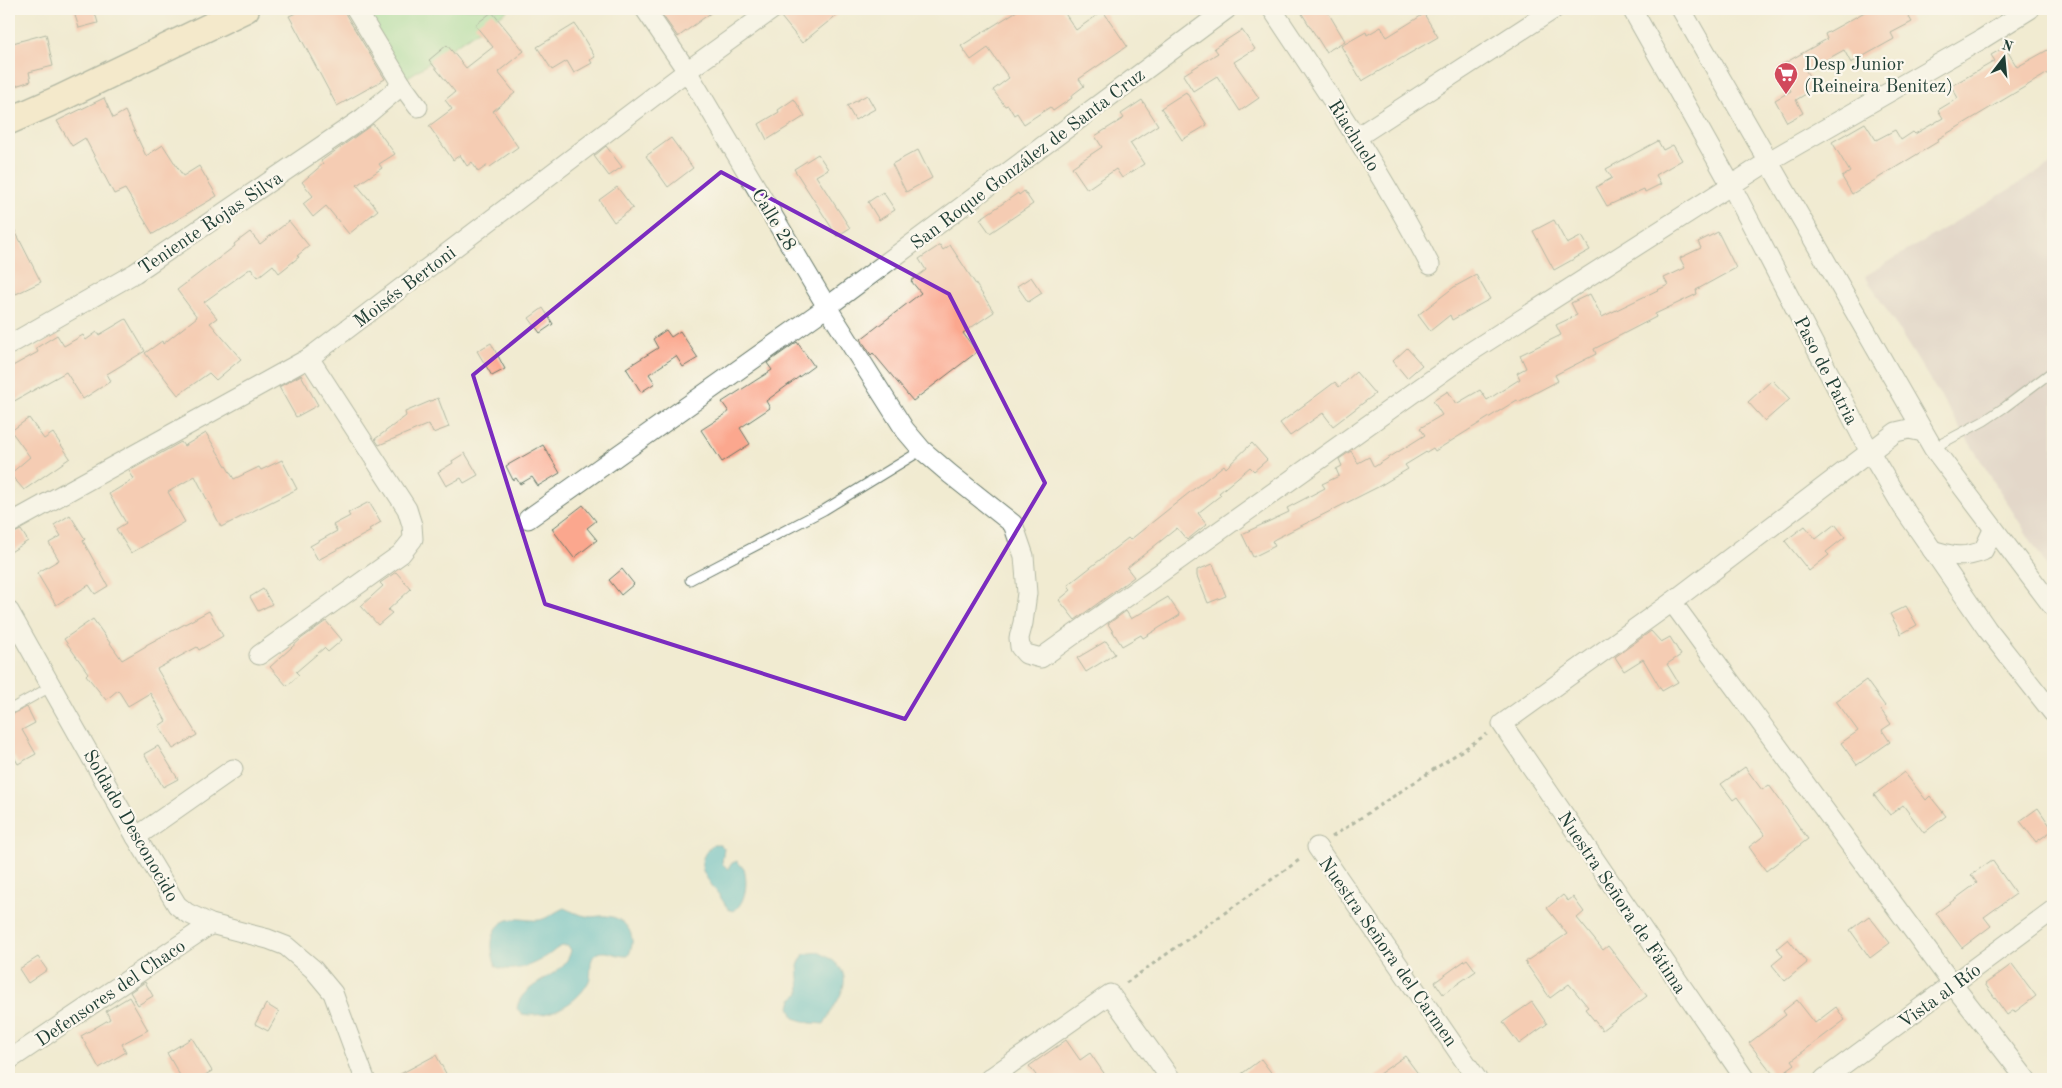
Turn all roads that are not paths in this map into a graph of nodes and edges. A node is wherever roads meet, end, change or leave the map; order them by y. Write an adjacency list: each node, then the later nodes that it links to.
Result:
1 (246, 9): 14 (main road)
2 (356, 9): 12 (street)
3 (645, 9): 11 (street, Calle 28)
4 (773, 9): 11 (street, Moisés Bertoni)
5 (1227, 9): 19 (street, San Roque González de Santa Cruz)
6 (1272, 9): 15 (street, Riachuelo)
7 (1554, 9): 15 (street)
8 (1632, 9): 17 (street, Paso de Patria)
9 (1681, 9): 16 (street)
10 (2030, 9): 16 (street)
11 (687, 71): 19 (street, Calle 28); 21 (street, Moisés Bertoni)
12 (402, 85): 13 (street); 20 (street, Teniente Rojas Silva)
13 (418, 107)
14 (9, 121)
15 (1357, 137): 18 (street, Riachuelo)
16 (1769, 161): 17 (street); 23 (street)
17 (1731, 185): 25 (street, Calle 28); 26 (street, Paso de Patria)
18 (1430, 265)
19 (827, 307): 25 (street, Calle 28); 27 (street, San Roque González de Santa Cruz)
20 (9, 345)
21 (310, 358): 28 (street, Moisés Bertoni); 35 (street)
22 (2053, 371): 24 (lane)
23 (1923, 432): 24 (street); 26 (street)
24 (1933, 448): 29 (street)
25 (922, 450): 31 (lane)
26 (1870, 452): 30 (street, Paso de Patria); 32 (street)
27 (528, 519)
28 (9, 524)
29 (1993, 530): 30 (street); 33 (street)
30 (1932, 550): 38 (street, Paso de Patria)
31 (690, 580)
32 (1672, 602): 44 (street); 50 (street, Nuestra Señora de Fátima)
33 (2053, 607)
34 (9, 611): 36 (street, Soldado Desconocido)
35 (259, 655)
36 (52, 686): 37 (lane); 40 (street, Soldado Desconocido)
37 (9, 710)
38 (2053, 712)
39 (234, 769): 40 (street)
40 (136, 837): 43 (street, Soldado Desconocido)
41 (1317, 847): 49 (street, Nuestra Señora del Carmen)
42 (2053, 910): 44 (street, Vista al Río)
43 (210, 924): 45 (street, Defensores del Chaco); 46 (street, Soldado Desconocido)
44 (1953, 985): 51 (street, Vista al Río); 52 (street)
45 (9, 1060)
46 (365, 1079)
47 (989, 1079): 48 (street)
48 (1171, 1079)
49 (1477, 1079)
50 (1745, 1079)
51 (1824, 1079)
52 (2026, 1079)

